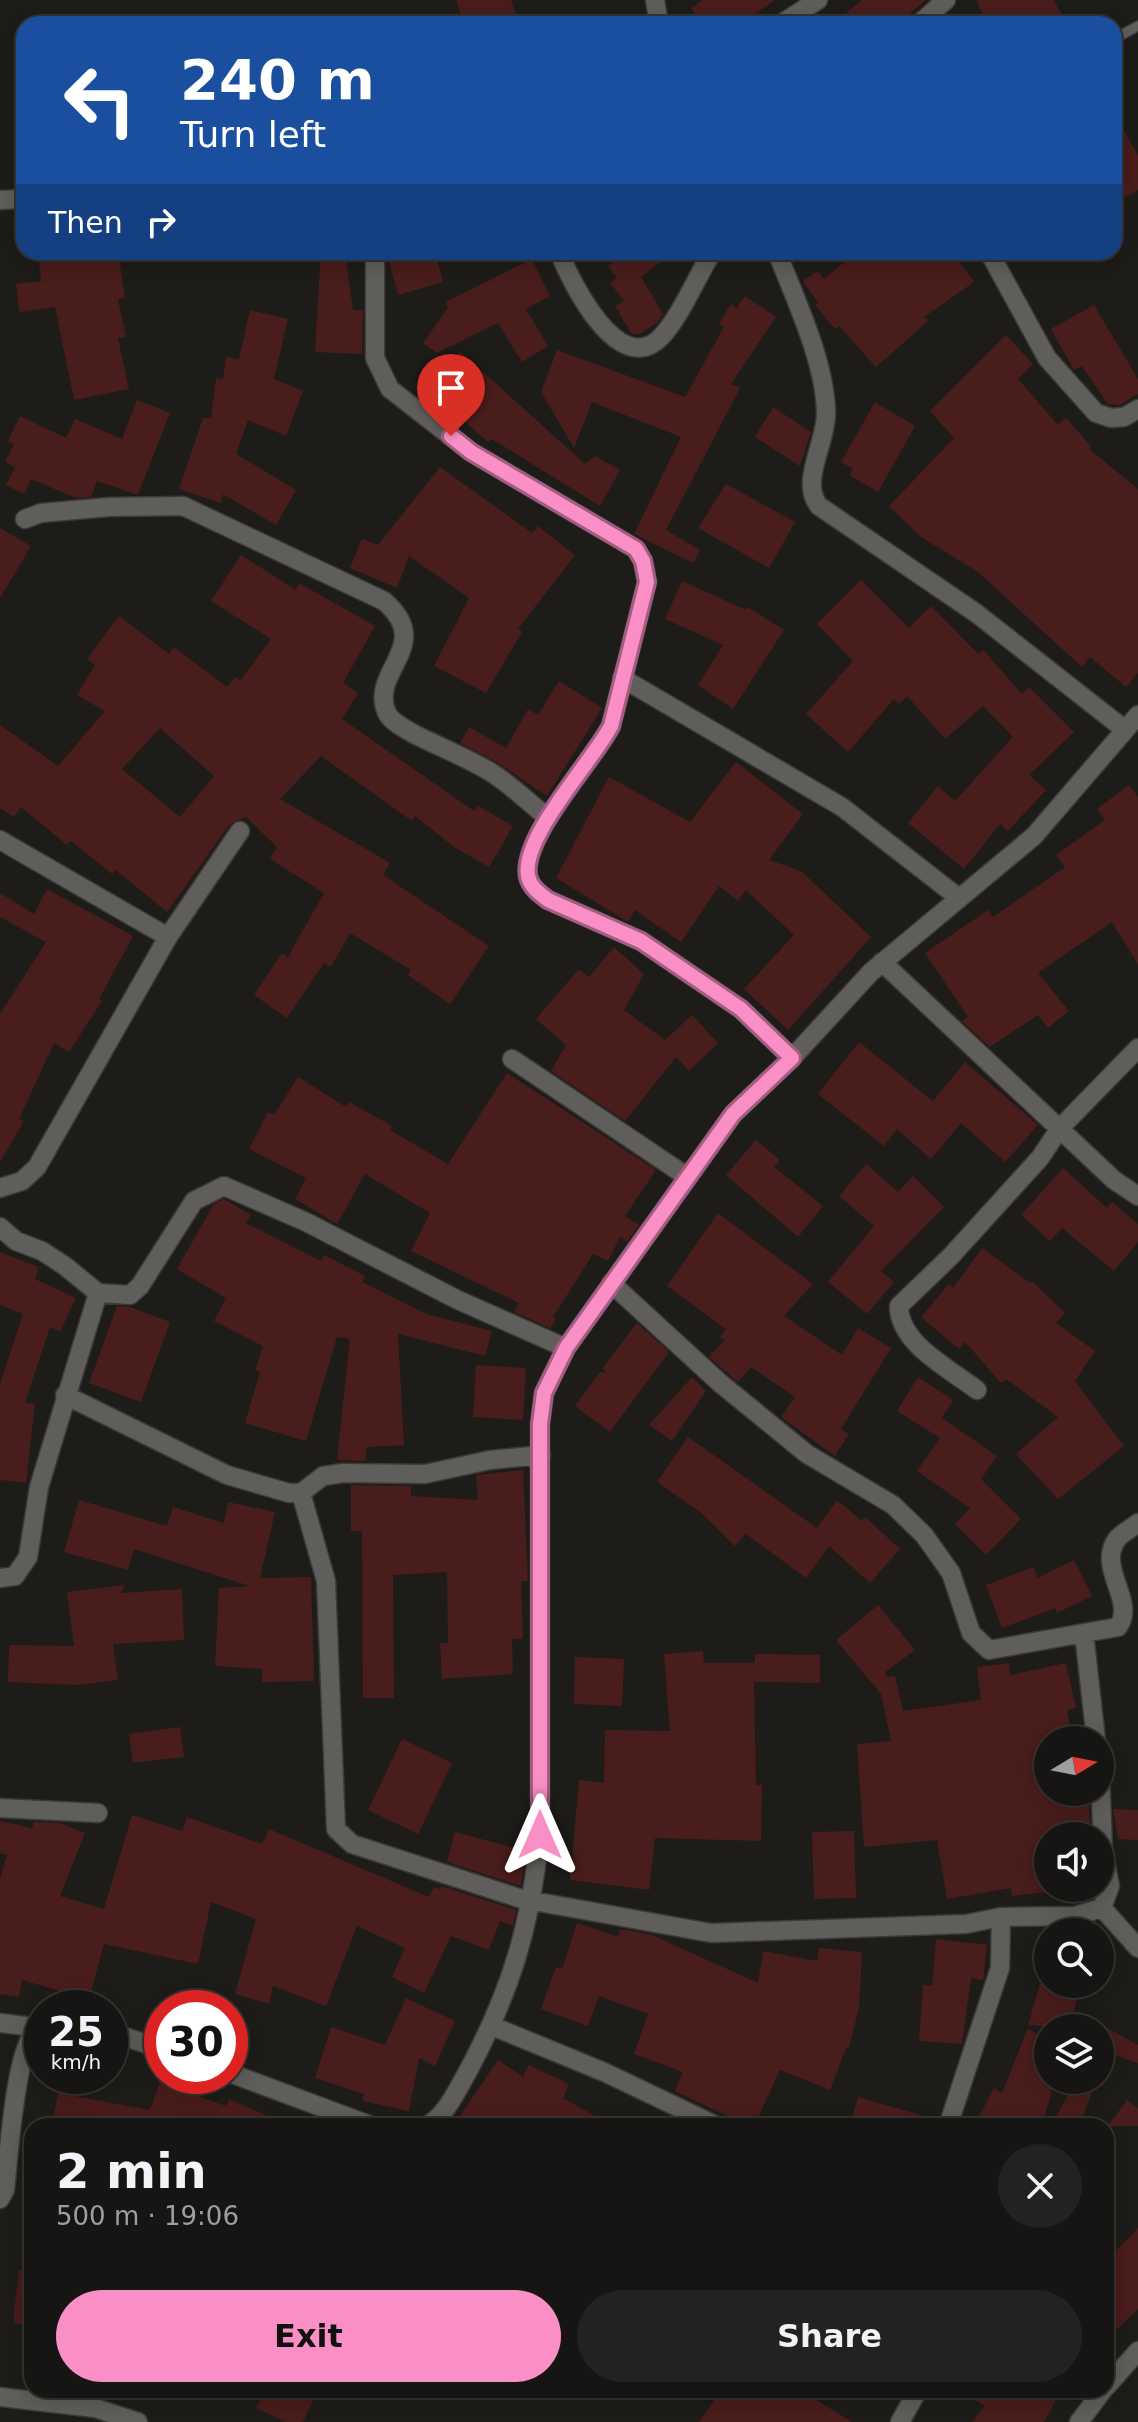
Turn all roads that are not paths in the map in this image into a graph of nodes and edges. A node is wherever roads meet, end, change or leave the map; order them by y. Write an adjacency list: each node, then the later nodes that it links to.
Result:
1 (818, 0): 3 (street)
2 (946, 0): 4 (street)
3 (793, 16)
4 (928, 16)
5 (375, 260): 12 (street)
6 (563, 260): 7 (street)
7 (707, 260)
8 (780, 260): 14 (street)
9 (993, 260): 10 (street)
10 (1138, 409)
11 (25, 519): 15 (street)
12 (622, 678): 15 (street); 18 (street)
13 (1138, 715): 14 (street)
14 (1124, 729): 18 (street)
15 (547, 817): 22 (street)
16 (240, 831): 19 (street)
17 (0, 840): 19 (street)
18 (959, 898): 20 (street)
19 (168, 937): 26 (street)
20 (882, 962): 22 (street); 24 (street)
21 (1138, 1048): 24 (street)
22 (792, 1058): 25 (street)
23 (512, 1059): 25 (street)
24 (1060, 1128): 27 (street); 32 (street)
25 (686, 1176): 29 (street)
26 (0, 1188)
27 (1138, 1196)
28 (0, 1227): 30 (street)
29 (611, 1283): 31 (street); 38 (street)
30 (98, 1293): 31 (street); 33 (street)
31 (566, 1348): 34 (street)
32 (977, 1390)
33 (65, 1395): 35 (street); 37 (street)
34 (541, 1455): 35 (street); 43 (street)
35 (301, 1493): 43 (street)
36 (1138, 1523): 38 (street)
37 (0, 1578)
38 (1084, 1633): 39 (street)
39 (1094, 1726)
40 (1101, 1806): 44 (street)
41 (0, 1808): 42 (street)
42 (98, 1813)
43 (533, 1902): 45 (street); 49 (street)
44 (1102, 1908): 45 (street); 46 (street)
45 (1001, 1917): 55 (street)
46 (1138, 1948)
47 (0, 2023): 48 (street)
48 (24, 2025)
49 (492, 2026): 53 (street); 54 (street)
50 (24, 2047): 56 (street)
51 (248, 2080): 52 (street)
52 (351, 2118)
53 (435, 2118)
54 (700, 2118)
55 (951, 2118)
56 (0, 2199)
57 (1138, 2351): 58 (street)
58 (1114, 2378)
59 (0, 2397): 62 (street)
60 (914, 2398): 63 (street)
61 (1097, 2398): 64 (street)
62 (138, 2422)
63 (900, 2422)
64 (1079, 2422)

